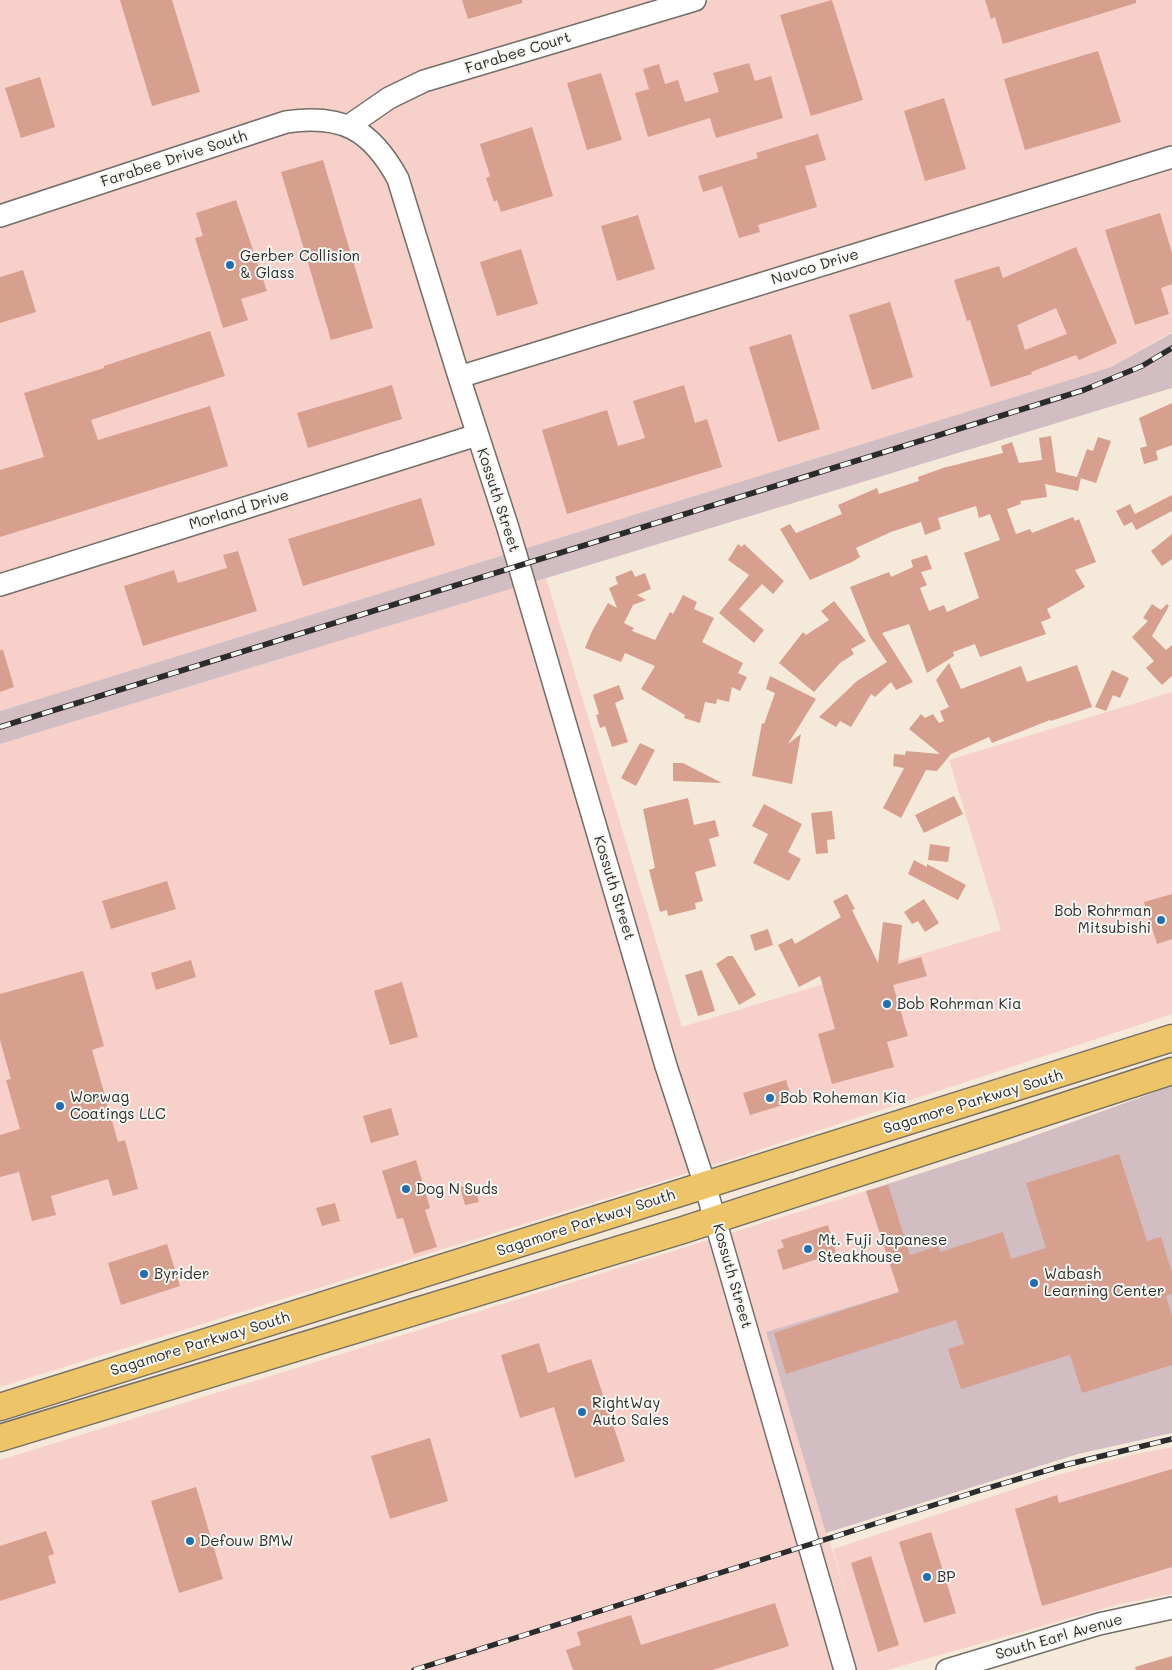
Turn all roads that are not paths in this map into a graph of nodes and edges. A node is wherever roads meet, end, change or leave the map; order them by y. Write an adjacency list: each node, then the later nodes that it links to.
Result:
1 (695, 0): 2 (street, Farabee Court)
2 (350, 126): 4 (street, Farabee Drive South); 5 (street, Kossuth Street)
3 (1172, 157): 5 (street, Navco Drive)
4 (0, 216)
5 (459, 377): 6 (street, Kossuth Street)
6 (477, 435): 7 (street, Morland Drive); 10 (street, Kossuth Street)
7 (0, 585)
8 (1172, 1038): 10 (main road, Sagamore Parkway South)
9 (1172, 1071): 11 (main road, Sagamore Parkway South)
10 (705, 1185): 11 (street, Kossuth Street); 12 (main road, Sagamore Parkway South)
11 (715, 1219): 13 (main road, Sagamore Parkway South); 15 (street, Kossuth Street)
12 (0, 1406)
13 (0, 1438)
14 (1172, 1608): 16 (street, South Earl Avenue)
15 (845, 1670)
16 (947, 1670)

